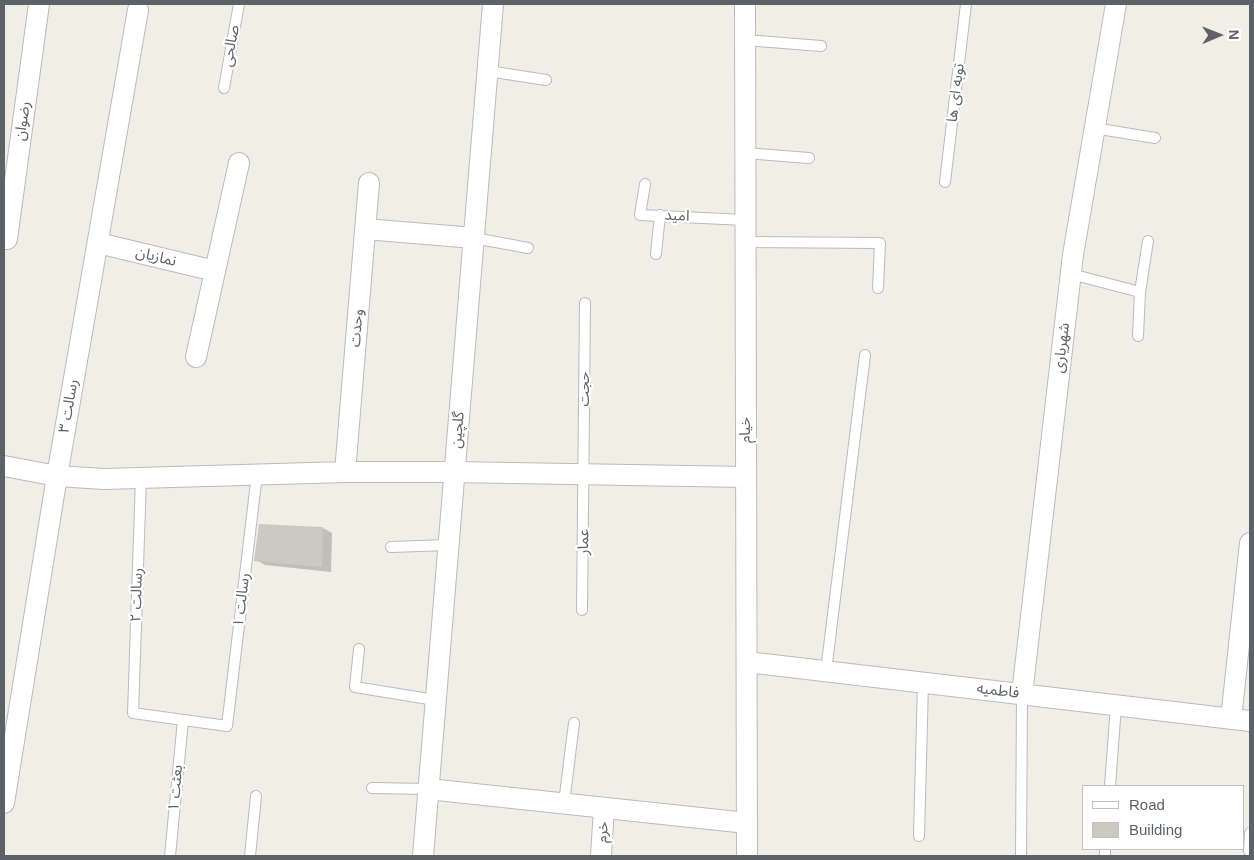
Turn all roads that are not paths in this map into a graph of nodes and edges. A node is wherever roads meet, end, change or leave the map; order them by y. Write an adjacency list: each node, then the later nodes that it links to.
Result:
1 (39, 4): 25 (street, رضوان)
2 (239, 4): 12 (lane, صالحی)
3 (494, 4): 10 (street, گلچین)
4 (744, 4): 8 (street, خیام)
5 (966, 4): 18 (lane, توبه ای ها)
6 (1116, 4): 13 (street, شهریاری)
7 (138, 10): 28 (street, رسالت ۳)
8 (745, 40): 9 (lane); 15 (street, خیام)
9 (820, 46)
10 (488, 71): 11 (lane); 24 (street, گلچین)
11 (546, 80)
12 (224, 88)
13 (1094, 128): 14 (lane); 32 (street, شهریاری)
14 (1155, 138)
15 (745, 152): 16 (lane); 22 (street, خیام)
16 (809, 158)
17 (239, 163): 31 (street)
18 (945, 182)
19 (369, 183): 23 (street, وحدت)
20 (645, 184): 21 (lane, امید)
21 (660, 215): 22 (lane, امید); 30 (lane)
22 (745, 220): 27 (street, خیام)
23 (366, 229): 24 (street); 40 (street, وحدت)
24 (474, 238): 29 (lane); 41 (street, گلچین)
25 (7, 239)
26 (1148, 241): 34 (lane)
27 (745, 242): 33 (lane); 45 (street, خیام)
28 (98, 243): 31 (street, نمازیان); 44 (street, رسالت ۳)
29 (528, 248)
30 (656, 254)
31 (215, 271): 38 (street)
32 (1071, 274): 34 (lane); 55 (street, شهریاری)
33 (878, 288)
34 (1140, 292): 36 (lane)
35 (586, 303): 43 (lane, حجت)
36 (1138, 336)
37 (865, 355): 53 (lane)
38 (196, 357)
39 (4, 466): 44 (street)
40 (345, 472): 41 (street); 42 (street)
41 (454, 472): 43 (street); 48 (street, گلچین)
42 (257, 474): 46 (street); 58 (lane, رسالت ۱)
43 (585, 474): 45 (street); 50 (lane, عمار)
44 (57, 476): 46 (street); 65 (street, رسالت ۳)
45 (746, 477): 52 (street, خیام)
46 (141, 478): 58 (lane, رسالت ۲)
47 (1250, 543): 59 (street)
48 (448, 545): 49 (lane); 56 (street, گلچین)
49 (391, 547)
50 (582, 610)
51 (358, 648): 56 (lane)
52 (746, 662): 53 (street, فاطمیه); 68 (street, خیام)
53 (826, 671): 54 (street, فاطمیه)
54 (923, 683): 55 (street, فاطمیه); 70 (lane)
55 (1022, 694): 57 (street, فاطمیه); 77 (lane)
56 (436, 700): 63 (street, گلچین)
57 (1116, 706): 59 (street, فاطمیه); 61 (lane)
58 (183, 720): 72 (lane, بعثت ۱)
59 (1241, 720)
60 (574, 723): 66 (lane)
61 (1110, 785)
62 (372, 788): 63 (lane)
63 (428, 789): 66 (street); 74 (street, گلچین)
64 (256, 796): 73 (lane)
65 (4, 803)
66 (564, 803): 67 (street)
67 (604, 808): 68 (street); 75 (street, خرم)
68 (747, 823): 76 (street, خیام)
69 (1250, 832): 71 (lane)
70 (919, 836)
71 (1249, 851)
72 (170, 856)
73 (250, 856)
74 (423, 856)
75 (601, 856)
76 (747, 856)
77 (1021, 856)

